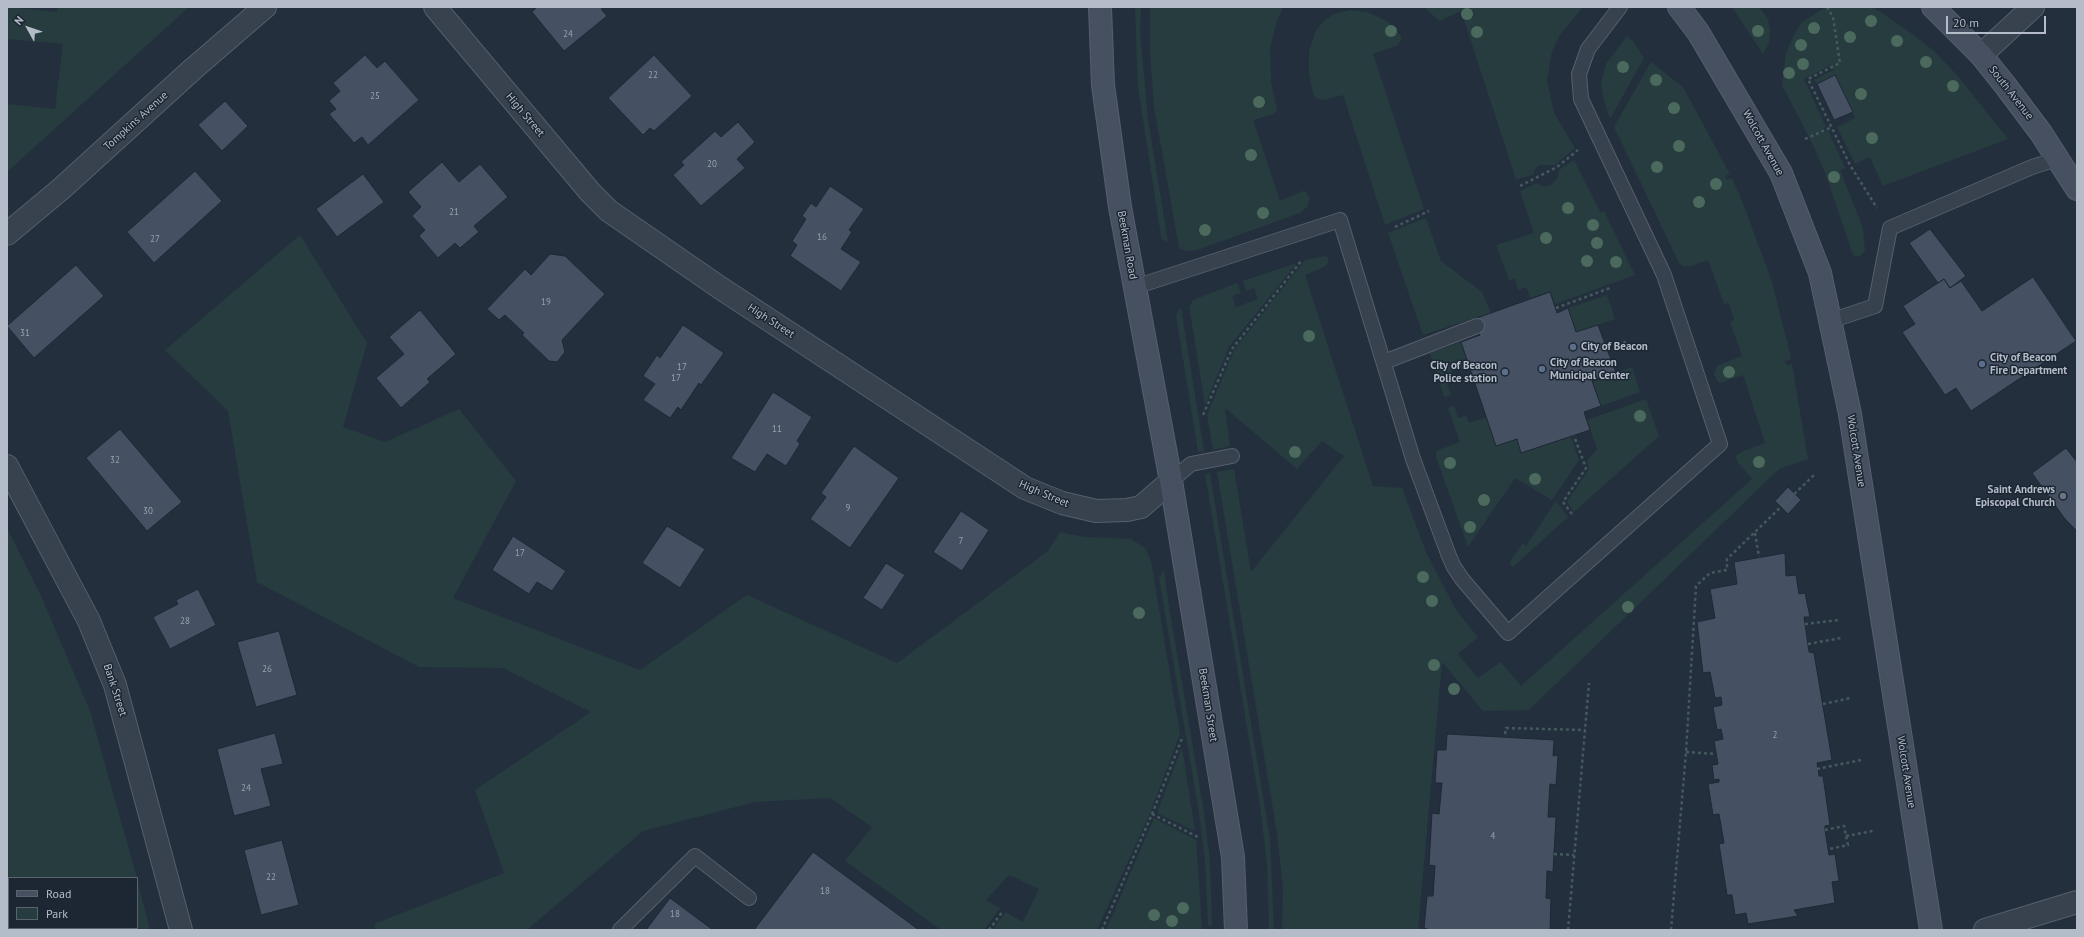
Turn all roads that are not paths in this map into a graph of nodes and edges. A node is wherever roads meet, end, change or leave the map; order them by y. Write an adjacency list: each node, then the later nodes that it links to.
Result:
1 (265, 7): 11 (street, Tompkins Avenue)
2 (435, 7): 18 (street, High Street)
3 (1100, 7): 12 (street, Beekman Road)
4 (1620, 7): 15 (lane)
5 (1679, 7): 13 (street, Wolcott Avenue)
6 (1932, 7): 8 (street, South Avenue)
7 (2033, 7): 8 (street)
8 (1981, 55): 9 (street, South Avenue)
9 (2057, 159): 10 (street, South Avenue); 13 (lane)
10 (2077, 189)
11 (7, 234)
12 (1135, 287): 15 (lane); 18 (street, Beekman Road)
13 (1830, 321): 24 (street, Wolcott Avenue)
14 (1477, 326): 15 (lane)
15 (1384, 362)
16 (1232, 456): 18 (lane)
17 (7, 466): 21 (street, Bank Street)
18 (1172, 481): 23 (street, Beekman Street)
19 (749, 898): 22 (lane)
20 (2077, 902): 25 (street)
21 (180, 930)
22 (620, 930)
23 (1236, 930)
24 (1931, 930)
25 (1984, 930)

